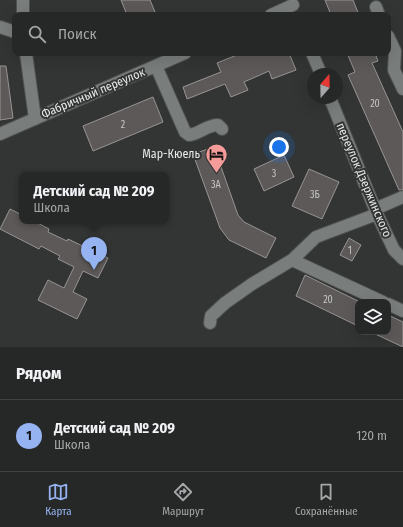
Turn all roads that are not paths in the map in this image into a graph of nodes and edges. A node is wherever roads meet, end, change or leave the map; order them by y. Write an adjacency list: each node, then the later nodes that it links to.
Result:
1 (23, 0): 3 (street)
2 (294, 7): 4 (street)
3 (23, 12)
4 (280, 12)
5 (0, 27): 6 (street)
6 (12, 31)
7 (391, 42): 13 (street)
8 (26, 56): 15 (street)
9 (178, 56): 11 (street, Фабричный переулок)
10 (313, 56): 12 (street)
11 (156, 66): 15 (street, Фабричный переулок); 16 (street)
12 (318, 68)
13 (403, 89)
14 (332, 104): 19 (street, переулок Дзержинского)
15 (35, 118): 17 (street, Фабричный переулок)
16 (222, 129)
17 (0, 134)
18 (403, 197): 19 (street)
19 (376, 211): 20 (street, переулок Дзержинского); 21 (street)
20 (403, 259)
21 (292, 260): 22 (street); 25 (street)
22 (376, 299)
23 (391, 305): 24 (street)
24 (403, 311)
25 (210, 323)

